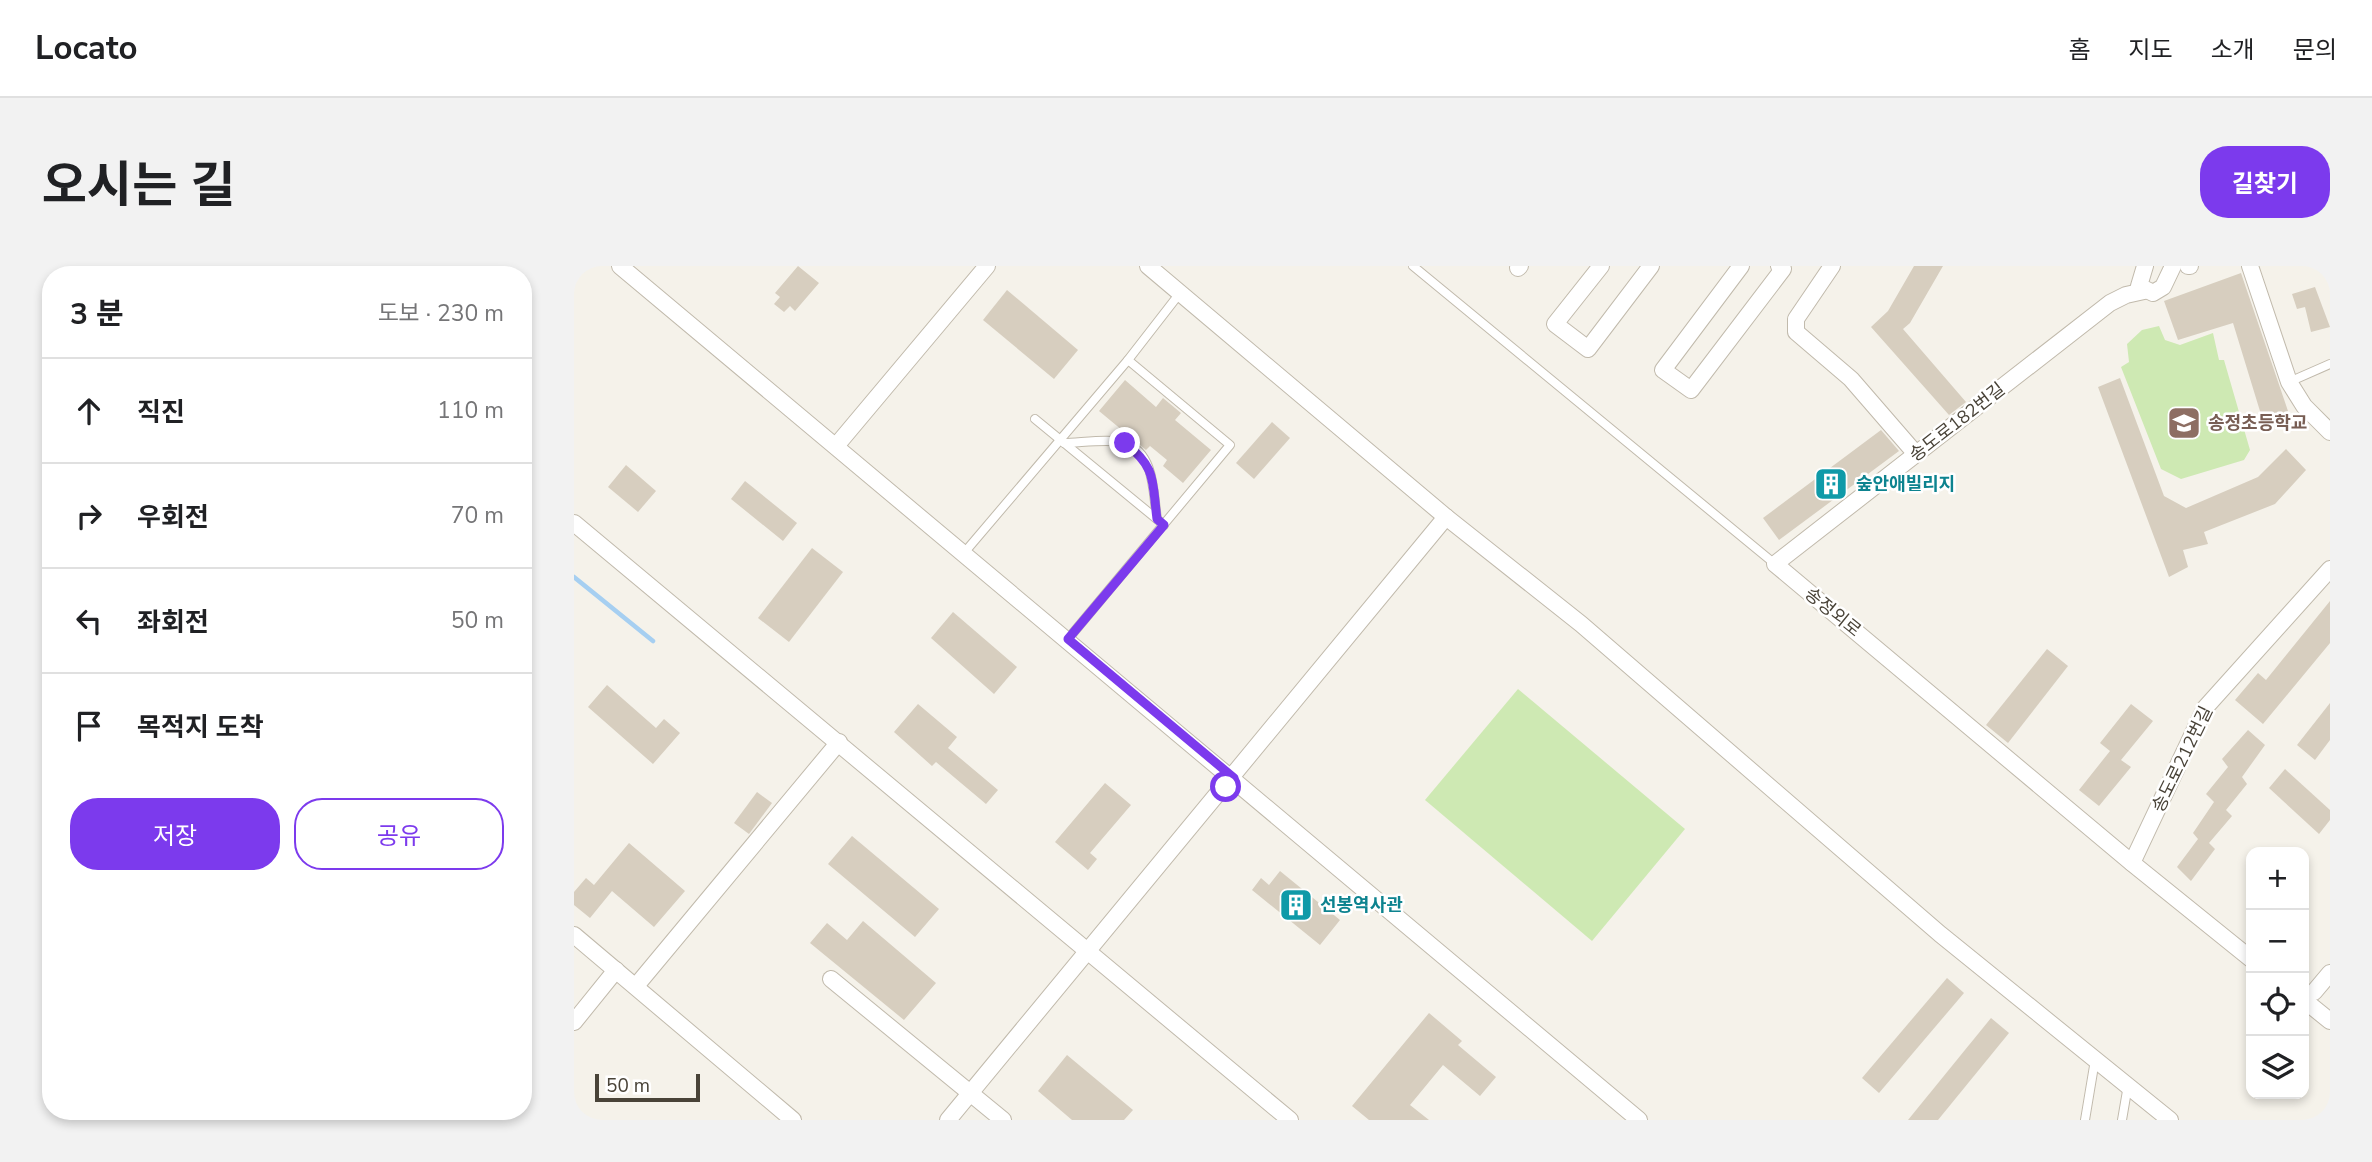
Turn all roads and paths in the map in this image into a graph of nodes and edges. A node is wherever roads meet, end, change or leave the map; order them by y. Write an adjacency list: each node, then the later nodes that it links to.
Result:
1 (620, 266): 21 (street)
2 (987, 266): 21 (street)
3 (1148, 266): 14 (street)
4 (1413, 266): 27 (lane, 송정외로)
5 (1601, 266): 6 (street)
6 (1651, 266)
7 (1741, 266): 8 (street)
8 (1779, 266)
9 (1832, 266): 22 (street)
10 (2145, 266): 13 (street)
11 (2173, 266): 13 (street, 송도로182번길)
12 (2250, 266): 17 (street)
13 (2144, 291): 22 (street, 송도로182번길)
14 (1180, 293): 15 (lane); 23 (street)
15 (1128, 360): 20 (lane); 24 (lane)
16 (2330, 364): 17 (lane)
17 (2289, 382): 19 (street)
18 (1035, 419): 20 (lane)
19 (2330, 432)
20 (1062, 441): 24 (lane); 24 (lane); 26 (lane)
21 (836, 446): 26 (street)
22 (1916, 454): 27 (street, 송도로182번길)
23 (1446, 517): 31 (street); 43 (street)
24 (1160, 522): 29 (lane)
25 (574, 523): 30 (street)
26 (964, 553): 29 (street)
27 (1775, 565): 32 (street, 송정외로)
28 (2330, 569): 32 (street, 송도로212번길)
29 (1068, 639): 31 (street)
30 (839, 741): 34 (street); 39 (street)
31 (1234, 778): 34 (street); 50 (street)
32 (2132, 863): 35 (street, 송정외로)
33 (574, 936): 36 (street)
34 (1089, 951): 45 (street); 49 (street)
35 (2246, 954)
36 (616, 970): 39 (street); 42 (street)
37 (2330, 973): 40 (street)
38 (831, 979): 45 (street)
39 (636, 986): 46 (street)
40 (2309, 996): 41 (street)
41 (2330, 1021)
42 (574, 1022)
43 (2095, 1057): 44 (street); 51 (lane)
44 (2128, 1086): 52 (lane); 53 (street)
45 (971, 1093): 47 (street); 48 (street)
46 (793, 1120)
47 (948, 1120)
48 (1003, 1120)
49 (1290, 1120)
50 (1639, 1120)
51 (2085, 1120)
52 (2122, 1120)
53 (2170, 1120)

